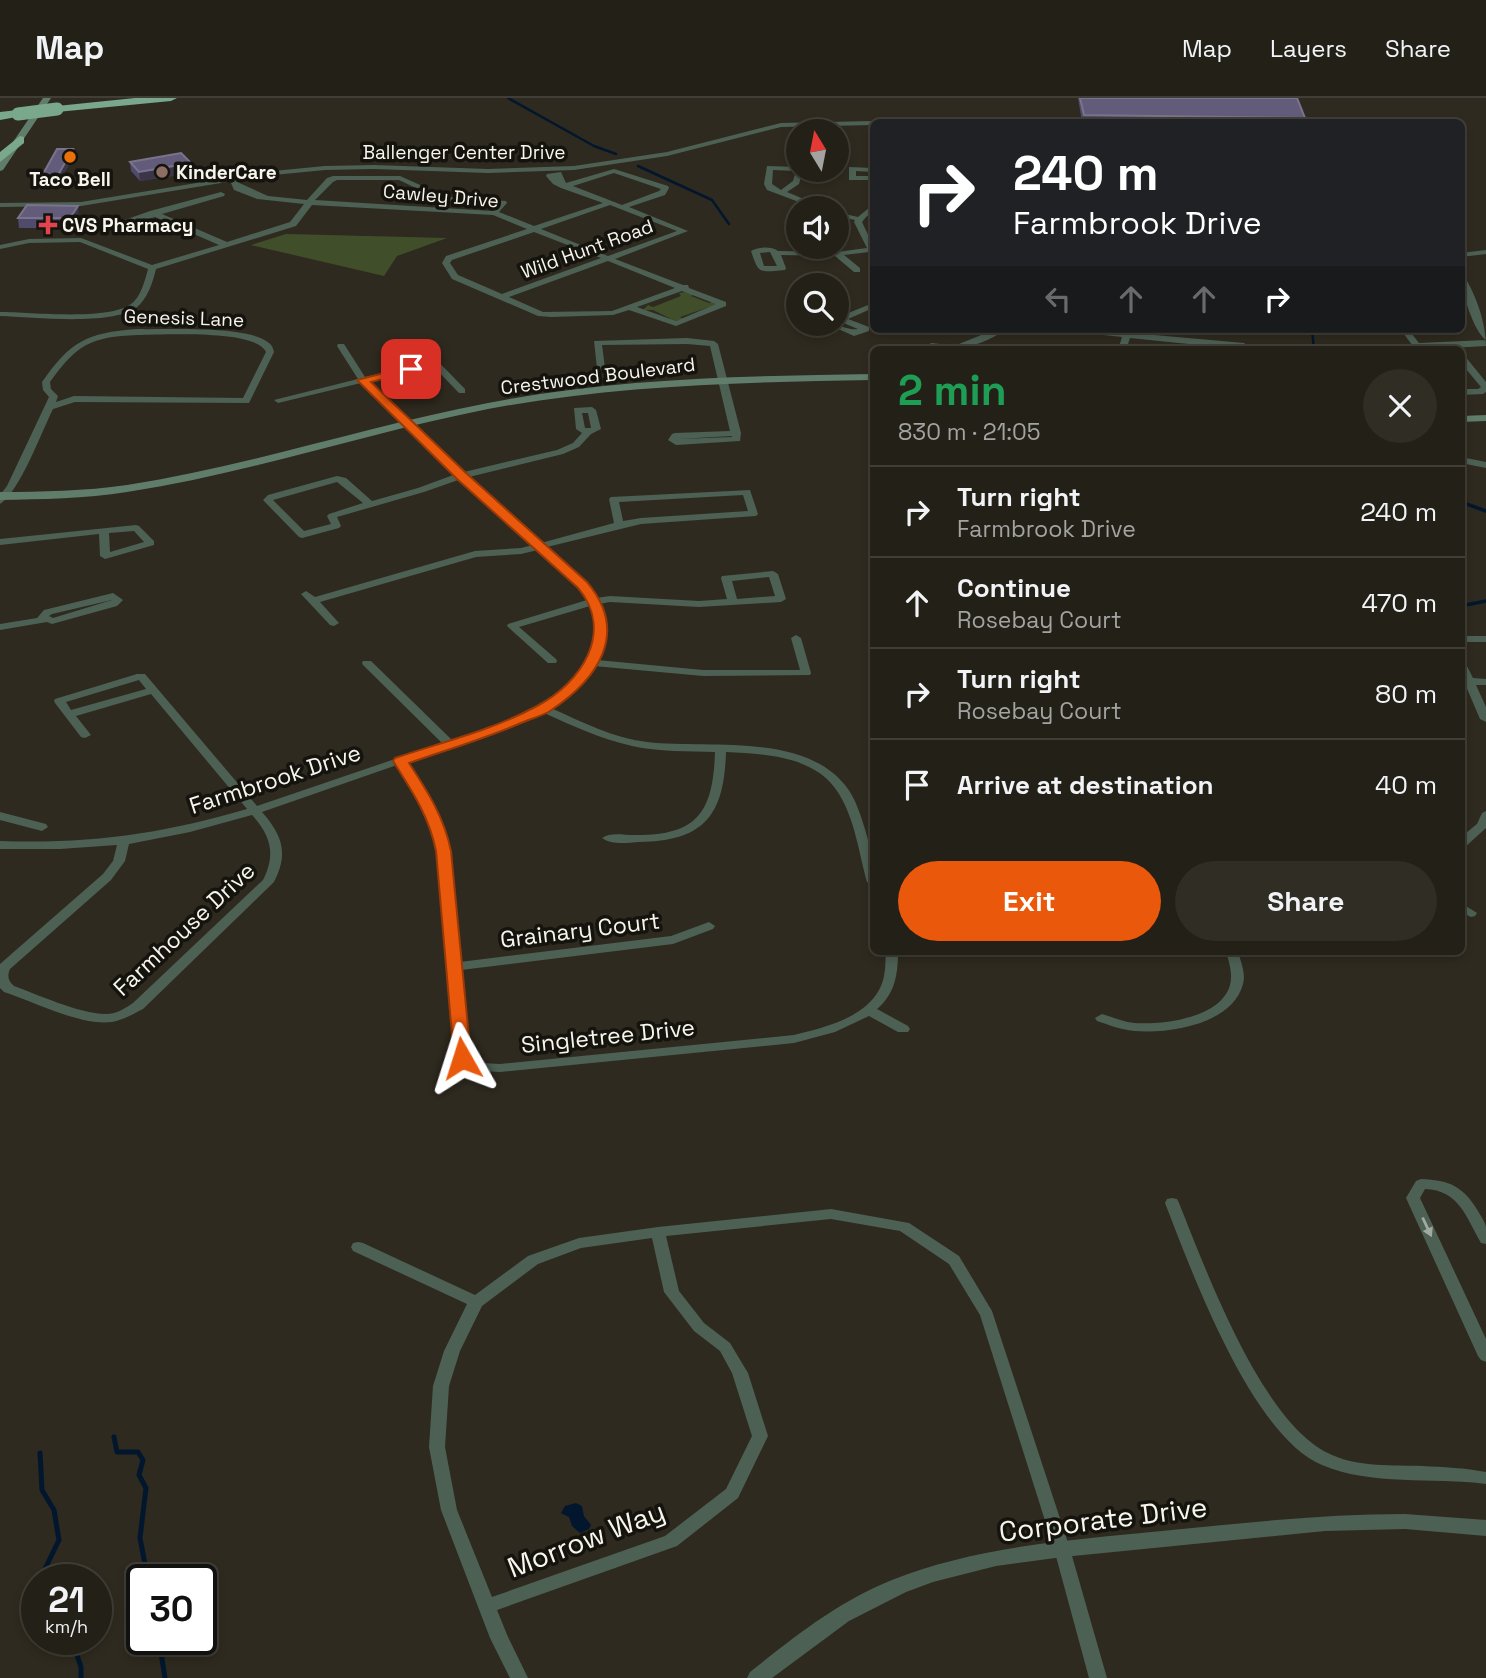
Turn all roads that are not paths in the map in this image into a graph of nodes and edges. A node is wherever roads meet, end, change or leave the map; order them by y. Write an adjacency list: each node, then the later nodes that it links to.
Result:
1 (47, 98): 5 (main road)
2 (171, 98): 3 (highway, bridge)
3 (0, 116)
4 (870, 123): 10 (street, Ballenger Center Drive)
5 (19, 140): 6 (highway); 7 (main road)
6 (0, 159)
7 (0, 168)
8 (786, 169): 15 (street)
9 (870, 170): 11 (street)
10 (554, 171): 12 (street, Ballenger Center Drive); 14 (street)
11 (870, 178)
12 (232, 181): 19 (street, Ballenger Center Drive); 20 (street, Cawley Drive)
13 (796, 182): 15 (street)
14 (562, 184): 21 (street); 23 (street)
15 (782, 192): 17 (street)
16 (221, 194): 25 (street)
17 (792, 196)
18 (0, 198): 19 (street, Ballenger Center Drive)
19 (95, 201): 22 (street, Ballenger Center Drive)
20 (309, 202): 26 (street, Cawley Drive); 26 (street); 31 (street)
21 (610, 203): 23 (street); 30 (street)
22 (0, 205)
23 (622, 207): 40 (street, Wild Hunt Road)
24 (870, 211): 28 (street)
25 (153, 213): 29 (street); 31 (street)
26 (494, 213): 30 (street, Cawley Drive)
27 (849, 217): 28 (street)
28 (859, 219): 32 (street)
29 (119, 225)
30 (534, 228): 40 (street, Cawley Drive); 46 (street)
31 (224, 244): 42 (street)
32 (870, 246)
33 (0, 247): 42 (street)
34 (870, 250): 38 (street)
35 (1486, 252): 39 (street)
36 (776, 253): 37 (street)
37 (786, 253)
38 (849, 253)
39 (1465, 255)
40 (610, 258): 45 (street, Cawley Drive); 46 (street, Wild Hunt Road)
41 (843, 259): 43 (street)
42 (152, 268): 51 (street)
43 (857, 270)
44 (1465, 284): 49 (street)
45 (685, 286): 48 (street); 48 (street, Cawley Drive)
46 (502, 297): 48 (street)
47 (870, 306): 52 (street)
48 (632, 309)
49 (1472, 309): 50 (street); 57 (street)
50 (1486, 310)
51 (0, 314)
52 (849, 316)
53 (849, 323): 54 (street)
54 (849, 331)
55 (995, 333): 60 (street)
56 (1135, 333): 61 (street)
57 (1486, 341): 62 (street)
58 (416, 345): 64 (street)
59 (341, 346): 69 (street)
60 (960, 346)
61 (1215, 346)
62 (1458, 346)
63 (1465, 362): 71 (street)
64 (435, 363): 69 (street); 70 (street)
65 (601, 368): 67 (street)
66 (870, 369): 67 (main road, Crestwood Boulevard)
67 (721, 376): 68 (main road, Crestwood Boulevard); 78 (main road, Crestwood Boulevard); 80 (street)
68 (870, 377)
69 (363, 380): 72 (street); 78 (street)
70 (462, 391)
71 (1465, 393)
72 (278, 400)
73 (49, 407): 73 (street, Genesis Lane); 84 (street)
74 (1486, 409): 75 (main road)
75 (1465, 410)
76 (1486, 418): 77 (main road)
77 (1465, 419)
78 (406, 422): 83 (street); 84 (main road, Crestwood Boulevard)
79 (588, 432): 83 (street)
80 (736, 433): 80 (street)
81 (1465, 461): 82 (street)
82 (1486, 465)
83 (462, 476): 85 (street); 89 (street)
84 (3, 494)
85 (370, 504): 85 (street)
86 (619, 525): 86 (street); 89 (street)
87 (104, 531): 87 (street); 88 (street)
88 (0, 542)
89 (540, 546): 90 (street); 93 (street)
90 (596, 601): 91 (street); 98 (street); 100 (street)
91 (733, 602): 91 (street)
92 (44, 620): 92 (street); 94 (street)
93 (334, 623)
94 (0, 627)
95 (796, 638): 100 (street)
96 (1465, 639): 97 (street)
97 (1486, 639)
98 (552, 661)
99 (367, 663): 106 (street)
100 (593, 663): 103 (street, Farmbrook Drive)
101 (1465, 681): 102 (street); 104 (street)
102 (1486, 682)
103 (544, 709): 106 (street, Farmbrook Drive); 107 (street)
104 (1486, 719)
105 (85, 735): 109 (street)
106 (450, 745): 108 (street, Farmbrook Drive)
107 (721, 748): 113 (street); 117 (street)
108 (400, 761): 109 (street, Farmbrook Drive); 121 (street, Singletree Drive)
109 (254, 810): 115 (street, Farmbrook Drive); 115 (street, Farmhouse Drive)
110 (1486, 815): 114 (street)
111 (0, 816): 112 (street)
112 (42, 827)
113 (608, 838)
114 (1465, 840)
115 (124, 841): 116 (street, Farmbrook Drive)
116 (0, 845)
117 (870, 872)
118 (709, 926): 121 (street, Grainary Court)
119 (892, 955): 122 (street, Singletree Drive)
120 (1233, 955): 123 (street)
121 (453, 967): 122 (street, Singletree Drive)
122 (869, 1010): 124 (street)
123 (1102, 1018)
124 (903, 1028)
125 (1172, 1203): 131 (street)
126 (658, 1231): 129 (street); 133 (street); 134 (street, Morrow Way)
127 (1486, 1239): 130 (street, one-way to 130)
128 (358, 1247): 129 (street)
129 (476, 1302): 134 (street)
130 (1486, 1356)
131 (1486, 1478)
132 (1486, 1528): 133 (street, Corporate Drive)
133 (1062, 1549): 136 (street, Corporate Drive); 137 (street)
134 (486, 1605): 135 (street)
135 (519, 1678)
136 (757, 1678)
137 (1098, 1678)

